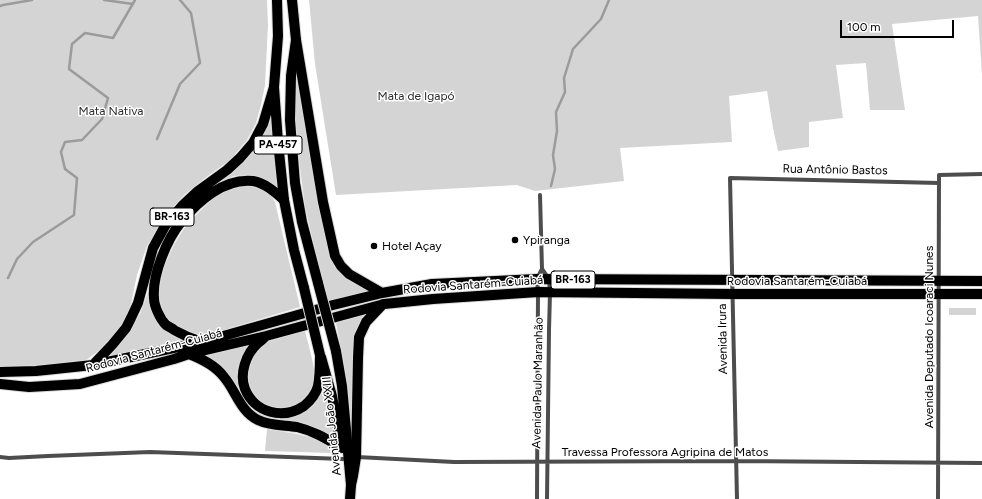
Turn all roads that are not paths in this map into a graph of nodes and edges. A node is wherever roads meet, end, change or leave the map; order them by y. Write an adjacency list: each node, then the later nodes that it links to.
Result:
1 (278, 0): 4 (main road, PA-457)
2 (292, 0): 3 (main road, PA-457)
3 (296, 40): 17 (main road); 30 (main road, Avenida João XXIII / PA-457, bridge)
4 (274, 87): 9 (main road, PA-457); 27 (main road, BR-163)
5 (982, 174): 7 (street, Avenida Deputado Icoaraci Nunes)
6 (730, 178): 7 (street, Rua Antônio Bastos); 13 (street, Avenida Irura)
7 (939, 183): 14 (street, Avenida Deputado Icoaraci Nunes)
8 (540, 195): 10 (street)
9 (284, 200): 24 (main road, BR-163); 26 (main road, PA-457, bridge)
10 (542, 269): 11 (street); 12 (street)
11 (537, 279): 12 (main road, Rodovia Santarém-Cuiabá / BR-163); 16 (street, Avenida Paulo Maranhão); 17 (main road, Rodovia Santarém-Cuiabá / BR-163)
12 (549, 279): 13 (main road, Rodovia Santarém-Cuiabá / BR-163); 18 (street, Avenida Paulo Maranhão)
13 (732, 280): 14 (main road, Rodovia Santarém-Cuiabá / BR-163); 19 (street, Avenida Irura)
14 (939, 281): 15 (main road, Rodovia Santarém-Cuiabá / BR-163); 20 (street, Avenida Deputado Icoaraci Nunes)
15 (982, 281)
16 (538, 292): 18 (main road, Rodovia Santarém-Cuiabá / BR-163); 22 (main road, Rodovia Santarém-Cuiabá / BR-163); 33 (street, Avenida Paulo Maranhão)
17 (382, 293): 24 (main road, Rodovia Santarém-Cuiabá / BR-163)
18 (550, 293): 19 (main road, Rodovia Santarém-Cuiabá / BR-163); 34 (street, Avenida Paulo Maranhão)
19 (732, 294): 20 (main road, Rodovia Santarém-Cuiabá / BR-163); 32 (street, Avenida Irura)
20 (939, 294): 21 (main road, Rodovia Santarém-Cuiabá / BR-163); 35 (street, Avenida Deputado Icoaraci Nunes)
21 (982, 294)
22 (384, 304): 23 (main road, Rodovia Santarém-Cuiabá / BR-163); 30 (main road)
23 (266, 336): 25 (main road, Rodovia Santarém-Cuiabá / BR-163); 26 (main road)
24 (202, 342): 27 (main road, Rodovia Santarém-Cuiabá / BR-163)
25 (189, 354): 29 (main road, Rodovia Santarém-Cuiabá / BR-163); 30 (main road)
26 (320, 356): 30 (main road)
27 (93, 365): 28 (main road, Rodovia Santarém-Cuiabá / BR-163)
28 (0, 372)
29 (0, 384)
30 (347, 455): 31 (street, Travessa Professora Agripina de Matos); 33 (street, Travessa Professora Agripina de Matos); 37 (main road); 38 (main road, Avenida João XXIII)
31 (0, 457)
32 (736, 461): 34 (street, Travessa Professora Agripina de Matos); 35 (street, Travessa Professora Agripina de Matos); 41 (street, Avenida Irura)
33 (537, 462): 34 (street, Travessa Professora Agripina de Matos); 39 (street, Avenida Paulo Maranhão)
34 (547, 462): 40 (street, Avenida Paulo Maranhão)
35 (938, 462): 36 (street, Travessa Professora Agripina de Matos); 42 (street, Avenida Deputado Icoaraci Nunes)
36 (982, 463)
37 (346, 499)
38 (350, 499)
39 (537, 499)
40 (547, 499)
41 (737, 499)
42 (938, 499)

